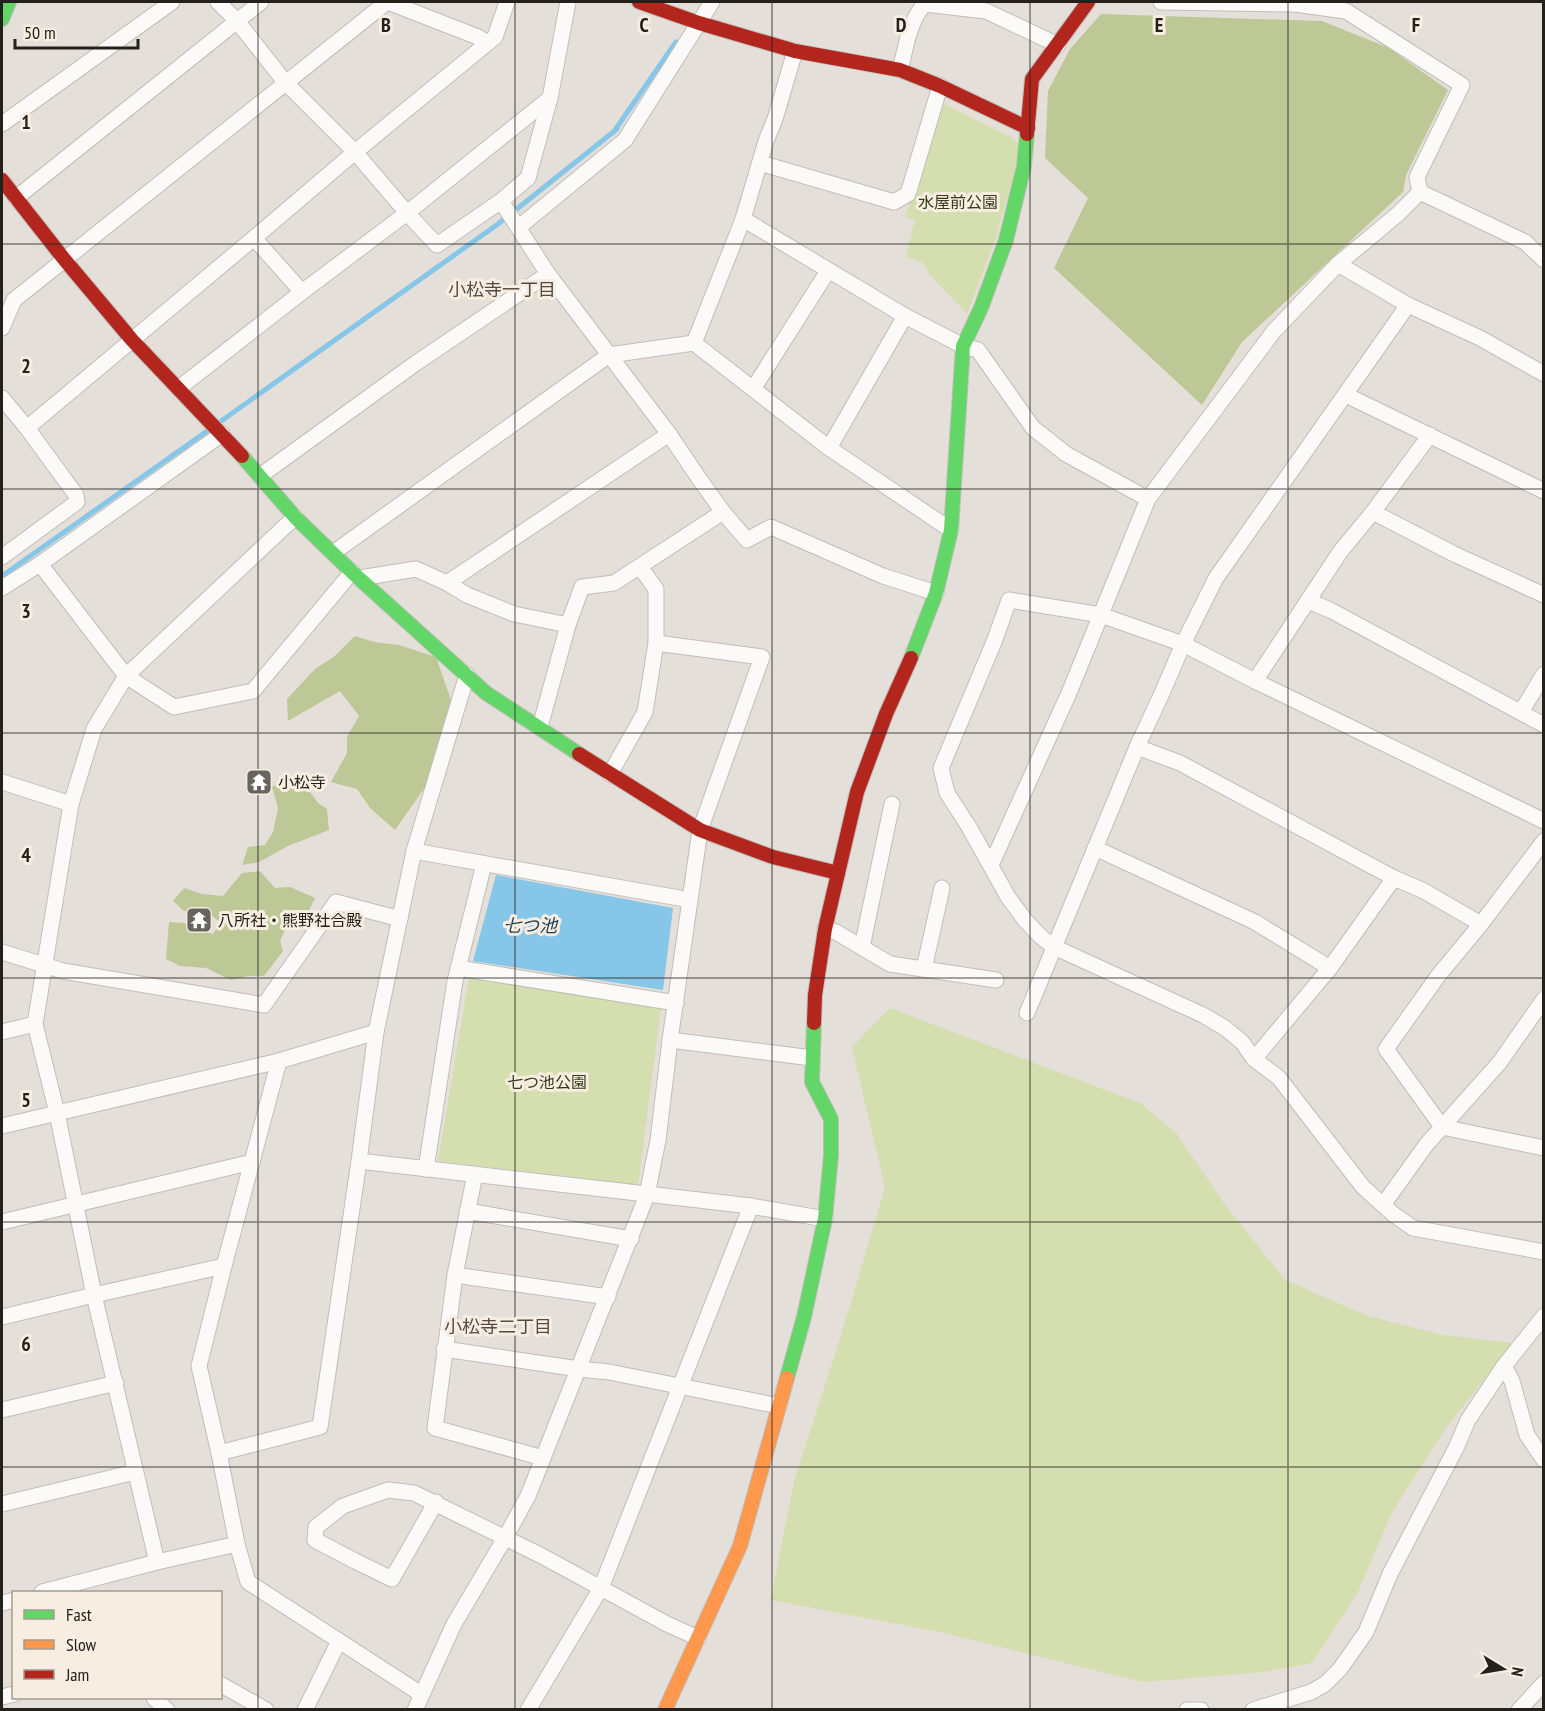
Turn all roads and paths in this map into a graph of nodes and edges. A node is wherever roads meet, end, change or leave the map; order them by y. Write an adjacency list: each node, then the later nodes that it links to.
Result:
1 (9, 2): 12 (street)
2 (172, 2): 22 (street)
3 (218, 2): 13 (street)
4 (261, 2): 13 (street)
5 (387, 2): 15 (street); 19 (street)
6 (507, 2): 15 (street)
7 (568, 2): 21 (street)
8 (639, 2): 14 (street)
9 (712, 2): 14 (street)
10 (1088, 2): 16 (street)
11 (1161, 2): 27 (street)
12 (2, 19)
13 (237, 21): 19 (street); 28 (street)
14 (699, 23): 17 (street); 32 (street)
15 (487, 44): 24 (street)
16 (1058, 45): 18 (street); 23 (street)
17 (795, 51): 18 (street); 25 (street)
18 (900, 70): 20 (street)
19 (285, 82): 24 (street); 34 (street)
20 (940, 86): 23 (street); 25 (street)
21 (550, 98): 29 (street); 30 (street)
22 (2, 124)
23 (1028, 128): 45 (street)
24 (355, 152): 30 (street); 33 (street)
25 (760, 163): 31 (street)
26 (2, 180): 28 (street)
27 (1420, 192): 35 (street); 36 (street)
28 (16, 198): 34 (street)
29 (501, 201): 30 (street); 32 (street)
30 (407, 213): 39 (street)
31 (743, 219): 37 (street); 44 (street)
32 (519, 227): 38 (street)
33 (255, 238): 39 (street); 43 (street)
34 (64, 259): 42 (street); 43 (street)
35 (1544, 260)
36 (1338, 264): 40 (street); 59 (street)
37 (828, 271): 41 (street); 49 (street)
38 (548, 274): 46 (street); 57 (street)
39 (302, 292): 48 (street)
40 (1408, 305): 47 (street); 50 (street)
41 (905, 315): 45 (street); 56 (street)
42 (2, 328)
43 (132, 340): 48 (street); 52 (street)
44 (694, 343): 46 (street); 49 (street)
45 (963, 346): 59 (street); 63 (street)
46 (609, 355): 54 (street); 64 (street)
47 (1544, 374)
48 (179, 388): 53 (street)
49 (753, 389): 56 (street)
50 (1346, 395): 55 (street); 77 (street)
51 (2, 398): 52 (street)
52 (27, 428): 65 (street)
53 (222, 434): 57 (street); 66 (street)
54 (669, 434): 60 (street); 69 (street)
55 (1430, 435): 58 (street); 61 (street)
56 (828, 448): 63 (street)
57 (260, 476): 62 (street)
58 (1544, 491)
59 (1148, 499): 74 (street)
60 (723, 512): 67 (street); 71 (street)
61 (1373, 512): 72 (street); 73 (street)
62 (295, 517): 64 (street); 80 (street)
63 (951, 530): 71 (street)
64 (333, 553): 68 (street)
65 (2, 557)
66 (40, 564): 70 (street); 80 (street)
67 (640, 567): 75 (street); 76 (street)
68 (356, 575): 69 (street); 79 (street); 80 (street)
69 (447, 583): 75 (street)
70 (2, 588)
71 (936, 593): 97 (street)
72 (1544, 595)
73 (1308, 601): 81 (street); 82 (street)
74 (1101, 615): 77 (street); 96 (street); 96 (street)
75 (568, 625): 84 (street)
76 (656, 643): 86 (street); 91 (street)
77 (1183, 644): 81 (street); 85 (street)
78 (1544, 674): 82 (street)
79 (467, 675): 84 (street); 94 (street)
80 (126, 676): 88 (street)
81 (1255, 681): 90 (street)
82 (1521, 712): 83 (street)
83 (1544, 724)
84 (540, 727): 86 (street)
85 (1137, 747): 93 (street); 98 (street)
86 (610, 774): 91 (street)
87 (2, 782): 88 (street)
88 (71, 804): 107 (street)
89 (892, 804): 104 (street)
90 (1544, 821)
91 (700, 830): 97 (street); 100 (street)
92 (1544, 841): 102 (street)
93 (1095, 848): 105 (street); 109 (street)
94 (414, 851): 95 (street); 101 (street)
95 (484, 864): 100 (street); 108 (street)
96 (991, 865): 105 (street)
97 (838, 873): 103 (street)
98 (1394, 878): 102 (street); 109 (street)
99 (942, 888): 110 (street)
100 (690, 900): 113 (street)
101 (400, 919): 107 (street); 117 (street)
102 (1481, 924): 124 (street)
103 (825, 929): 104 (street); 119 (street)
104 (862, 947): 110 (street)
105 (1054, 947): 114 (street); 120 (street)
106 (2, 952): 107 (street)
107 (45, 964): 115 (street)
108 (458, 968): 113 (street); 128 (street)
109 (1330, 968): 120 (street)
110 (924, 969): 111 (street)
111 (996, 980)
112 (1544, 999): 124 (street)
113 (676, 1003): 118 (street)
114 (1027, 1013)
115 (34, 1024): 116 (street); 122 (street)
116 (2, 1032)
117 (376, 1032): 121 (street); 126 (street)
118 (670, 1040): 119 (street); 130 (street)
119 (812, 1058): 135 (street)
120 (1254, 1059): 132 (street)
121 (279, 1061): 122 (street); 127 (street)
122 (57, 1113): 123 (street); 131 (street)
123 (2, 1126)
124 (1442, 1127): 125 (street); 132 (street)
125 (1544, 1148)
126 (359, 1161): 128 (street); 152 (street)
127 (252, 1162): 131 (street); 139 (street)
128 (426, 1169): 129 (street)
129 (475, 1174): 130 (street); 134 (street)
130 (648, 1195): 133 (street); 137 (street)
131 (75, 1204): 136 (street); 141 (street)
132 (1383, 1205): 138 (street)
133 (751, 1206): 135 (street); 149 (street)
134 (467, 1211): 137 (street); 140 (street)
135 (825, 1219): 150 (street)
136 (2, 1222)
137 (631, 1239): 142 (street)
138 (1544, 1252)
139 (224, 1266): 141 (street); 152 (street)
140 (455, 1275): 142 (street); 145 (street)
141 (94, 1294): 144 (street); 148 (street)
142 (608, 1297): 147 (street)
143 (1544, 1316): 146 (street)
144 (2, 1317)
145 (444, 1349): 147 (street); 153 (street)
146 (1504, 1366): 154 (street); 169 (street)
147 (579, 1369): 149 (street); 153 (street)
148 (116, 1383): 151 (street); 155 (street)
149 (681, 1385): 150 (street); 161 (street)
150 (779, 1406): 163 (street)
151 (2, 1410)
152 (219, 1453): 159 (street)
153 (543, 1458): 158 (street)
154 (1544, 1460)
155 (135, 1472): 157 (street); 160 (street)
156 (436, 1502): 156 (street); 158 (street)
157 (2, 1504)
158 (505, 1538): 161 (street); 167 (street)
159 (237, 1544): 160 (street); 164 (street)
160 (157, 1562): 162 (street)
161 (602, 1588): 163 (street); 174 (street)
162 (69, 1589)
163 (698, 1638): 175 (street)
164 (339, 1641): 167 (street); 172 (street)
165 (1544, 1683): 179 (street)
166 (222, 1685): 171 (street)
167 (421, 1694): 173 (street)
168 (154, 1699): 170 (street)
169 (1294, 1704): 178 (street)
170 (167, 1710)
171 (267, 1710)
172 (304, 1710)
173 (415, 1710)
174 (528, 1710)
175 (665, 1710)
176 (1187, 1710): 177 (street)
177 (1201, 1710)
178 (1253, 1710)
179 (1519, 1710)

